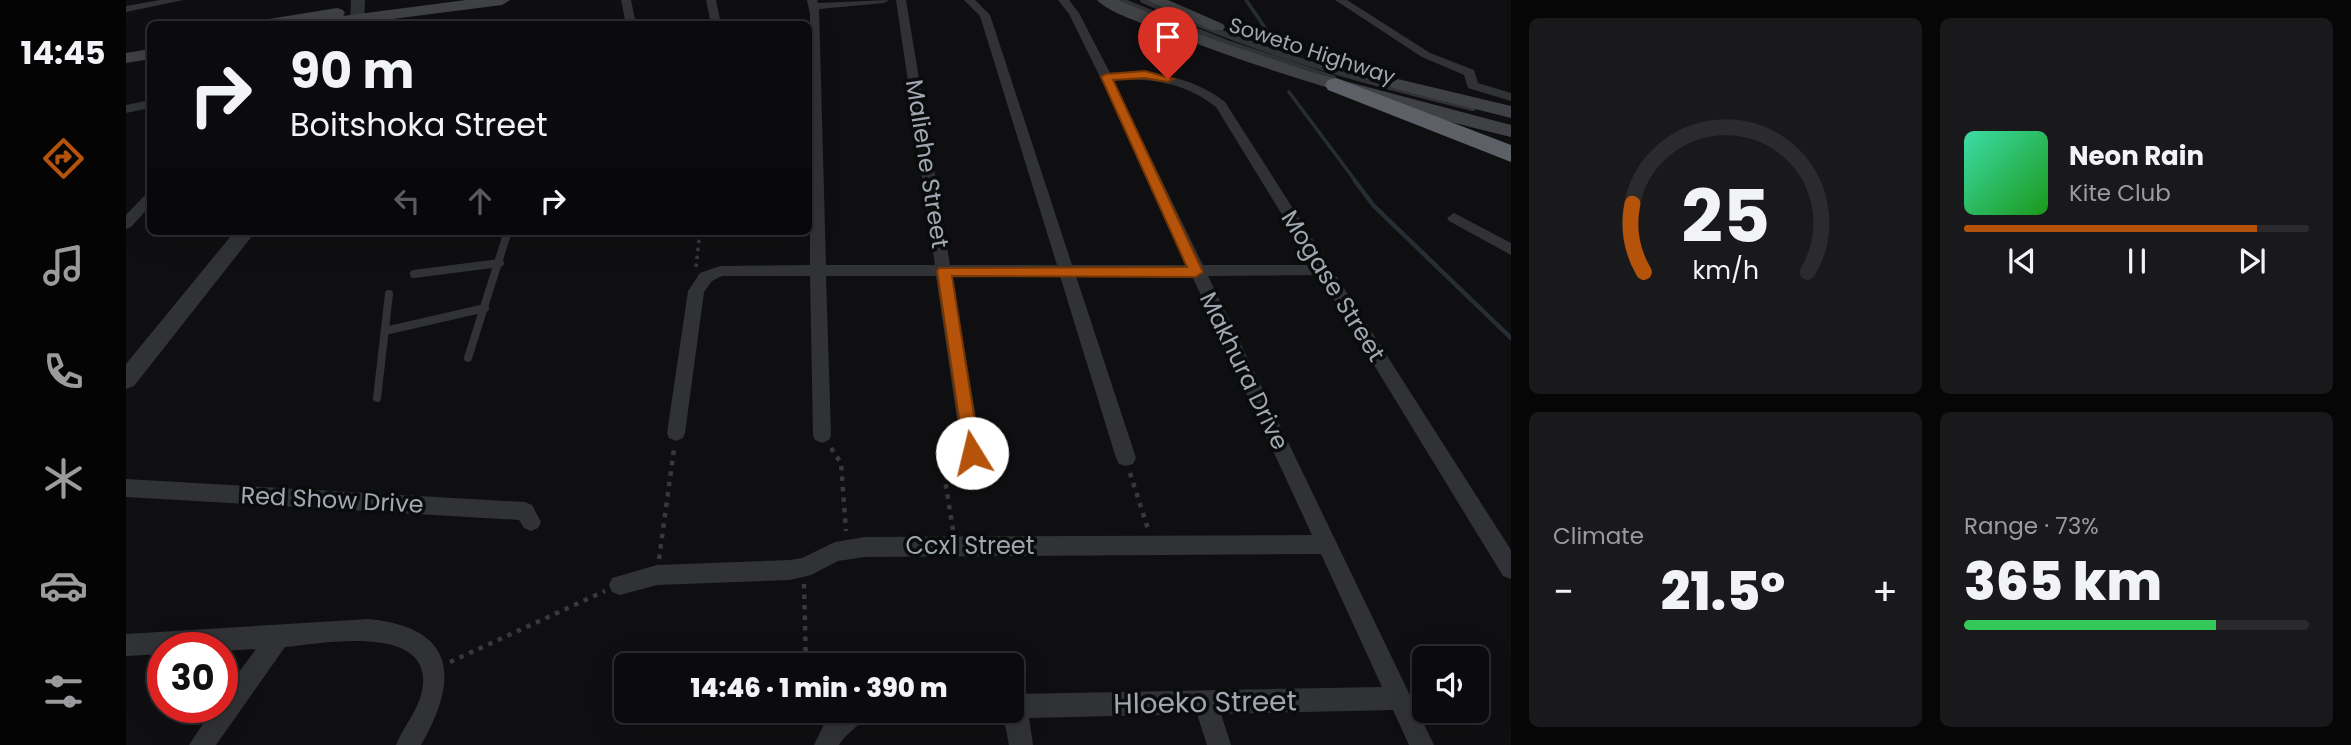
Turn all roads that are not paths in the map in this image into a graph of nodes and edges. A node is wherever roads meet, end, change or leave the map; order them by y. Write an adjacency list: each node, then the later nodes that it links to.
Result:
1 (178, 0): 15 (street)
2 (433, 0): 18 (main road)
3 (502, 0): 18 (main road)
4 (626, 0): 21 (street)
5 (711, 0): 22 (street)
6 (884, 0): 16 (street)
7 (901, 0): 46 (street, Maliehe Street)
8 (969, 0): 47 (street)
9 (1063, 0): 27 (street, Makhura Drive)
10 (1105, 0): 28 (main road, Soweto Highway)
11 (1119, 0): 34 (lane, Soweto Highway)
12 (1143, 0): 33 (lane, Soweto Highway)
13 (1155, 0): 32 (main road, Soweto Highway)
14 (1340, 0): 29 (street)
15 (166, 1): 17 (street)
16 (813, 3): 45 (street)
17 (126, 9)
18 (358, 13): 19 (main road); 20 (main road)
19 (293, 21)
20 (330, 21)
21 (630, 21)
22 (715, 21)
23 (147, 44): 24 (main road)
24 (126, 48)
25 (147, 54): 26 (main road)
26 (126, 58)
27 (1106, 77): 44 (street, Mogase Street); 48 (street, Makhura Drive)
28 (1336, 85): 35 (main road, Soweto Highway); 36 (highway)
29 (1511, 97)
30 (147, 105): 31 (street)
31 (126, 109)
32 (1511, 112)
33 (1511, 117)
34 (1511, 125)
35 (1511, 131)
36 (1511, 155)
37 (147, 201): 39 (street)
38 (1454, 218): 42 (street)
39 (126, 224)
40 (243, 235): 54 (street)
41 (507, 235): 43 (lane)
42 (1511, 250)
43 (500, 263): 49 (lane); 51 (lane)
44 (1323, 270): 48 (street); 63 (street, Mogase Street)
45 (817, 271): 46 (street); 56 (street); 57 (street)
46 (944, 271): 47 (street); 58 (street, Maliehe Street)
47 (1069, 272): 48 (street); 59 (street)
48 (1196, 272): 62 (street, Makhura Drive)
49 (414, 274)
50 (389, 294): 52 (lane)
51 (485, 308): 52 (lane); 53 (lane)
52 (385, 331): 55 (lane)
53 (468, 358)
54 (126, 380)
55 (377, 398)
56 (677, 433)
57 (822, 435)
58 (972, 453)
59 (1126, 458)
60 (126, 488): 61 (street, Red Show Drive)
61 (531, 522)
62 (1327, 544): 64 (street, Ccx1 Street); 67 (street, Makhura Drive)
63 (1511, 569)
64 (620, 585)
65 (279, 636): 66 (street); 73 (street); 74 (street)
66 (126, 645)
67 (1399, 698): 68 (street, Hloeko Street); 77 (street, Makhura Drive)
68 (1205, 702): 69 (street, Hloeko Street); 76 (street)
69 (1024, 706)
70 (844, 723): 72 (street)
71 (1016, 723): 75 (street)
72 (831, 736)
73 (201, 745)
74 (408, 745)
75 (1021, 745)
76 (1219, 745)
77 (1422, 745)

